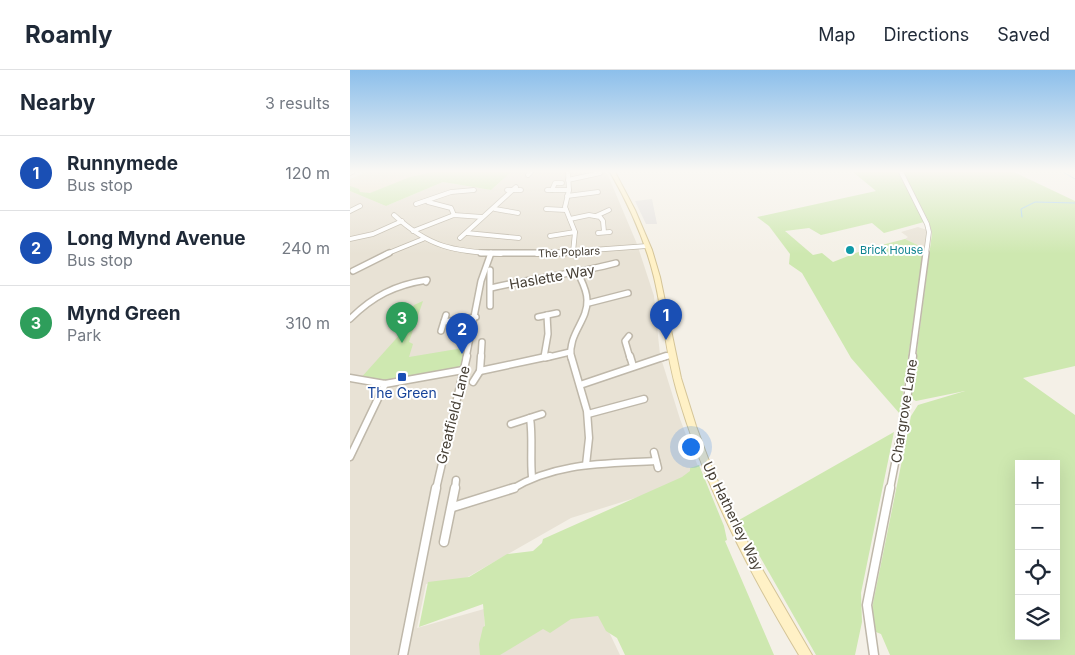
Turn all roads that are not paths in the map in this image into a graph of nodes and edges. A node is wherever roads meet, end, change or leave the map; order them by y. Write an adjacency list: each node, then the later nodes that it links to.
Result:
1 (433, 199): 6 (street)
2 (504, 199): 9 (street)
3 (567, 199): 11 (street)
4 (625, 199): 32 (street, Up Hatherley Way)
5 (915, 199): 78 (street, Chargrove Lane)
6 (428, 202): 7 (street); 16 (street)
7 (416, 204)
8 (360, 206): 13 (street)
9 (495, 209): 14 (street); 17 (street)
10 (546, 209): 11 (street)
11 (566, 210): 19 (street)
12 (609, 210): 18 (street)
13 (350, 211)
14 (516, 211)
15 (394, 215): 20 (street)
16 (454, 215): 17 (street); 21 (street)
17 (482, 216): 24 (street)
18 (596, 216): 19 (street); 23 (street)
19 (570, 220): 22 (street)
20 (402, 221): 21 (street); 29 (street)
21 (413, 231): 30 (street)
22 (575, 232): 25 (street); 33 (street)
23 (610, 232)
24 (467, 233): 26 (street); 27 (street)
25 (550, 236)
26 (460, 238)
27 (507, 238): 28 (street); 31 (street)
28 (519, 238)
29 (350, 239)
30 (423, 239): 34 (street); 37 (street)
31 (504, 244)
32 (647, 246): 33 (street, The Poplars); 55 (street, Up Hatherley Way)
33 (573, 252): 34 (street, The Poplars)
34 (491, 253): 47 (street, Greatfield Lane)
35 (613, 263): 38 (street, Haslette Way)
36 (490, 270): 40 (street)
37 (353, 271)
38 (578, 273): 40 (street, Haslette Way); 42 (street)
39 (426, 282): 49 (street)
40 (491, 288): 43 (street)
41 (628, 294): 42 (street)
42 (589, 303): 54 (street)
43 (490, 306)
44 (558, 313): 46 (street)
45 (446, 315): 50 (street)
46 (547, 315): 48 (street); 56 (street)
47 (476, 317): 50 (street); 58 (street, Greatfield Lane)
48 (538, 317)
49 (350, 319)
50 (444, 322): 51 (street)
51 (441, 331)
52 (624, 339): 57 (street)
53 (482, 342): 59 (street)
54 (570, 352): 56 (street); 63 (street)
55 (671, 355): 57 (street); 77 (street, Up Hatherley Way)
56 (544, 357): 59 (street)
57 (633, 366): 63 (street)
58 (463, 370): 62 (street); 76 (street, Greatfield Lane)
59 (480, 371): 61 (street)
60 (350, 378): 62 (street)
61 (473, 382)
62 (385, 384): 70 (street)
63 (580, 385): 66 (street)
64 (644, 399): 66 (street)
65 (542, 414): 67 (street)
66 (588, 414): 71 (street)
67 (530, 418): 68 (street); 72 (street)
68 (511, 424)
69 (654, 452): 71 (street)
70 (350, 457)
71 (586, 465): 72 (street)
72 (532, 477): 74 (street)
73 (456, 480): 74 (street)
74 (453, 506): 75 (street)
75 (444, 542)
76 (403, 655)
77 (806, 655)
78 (874, 655)

